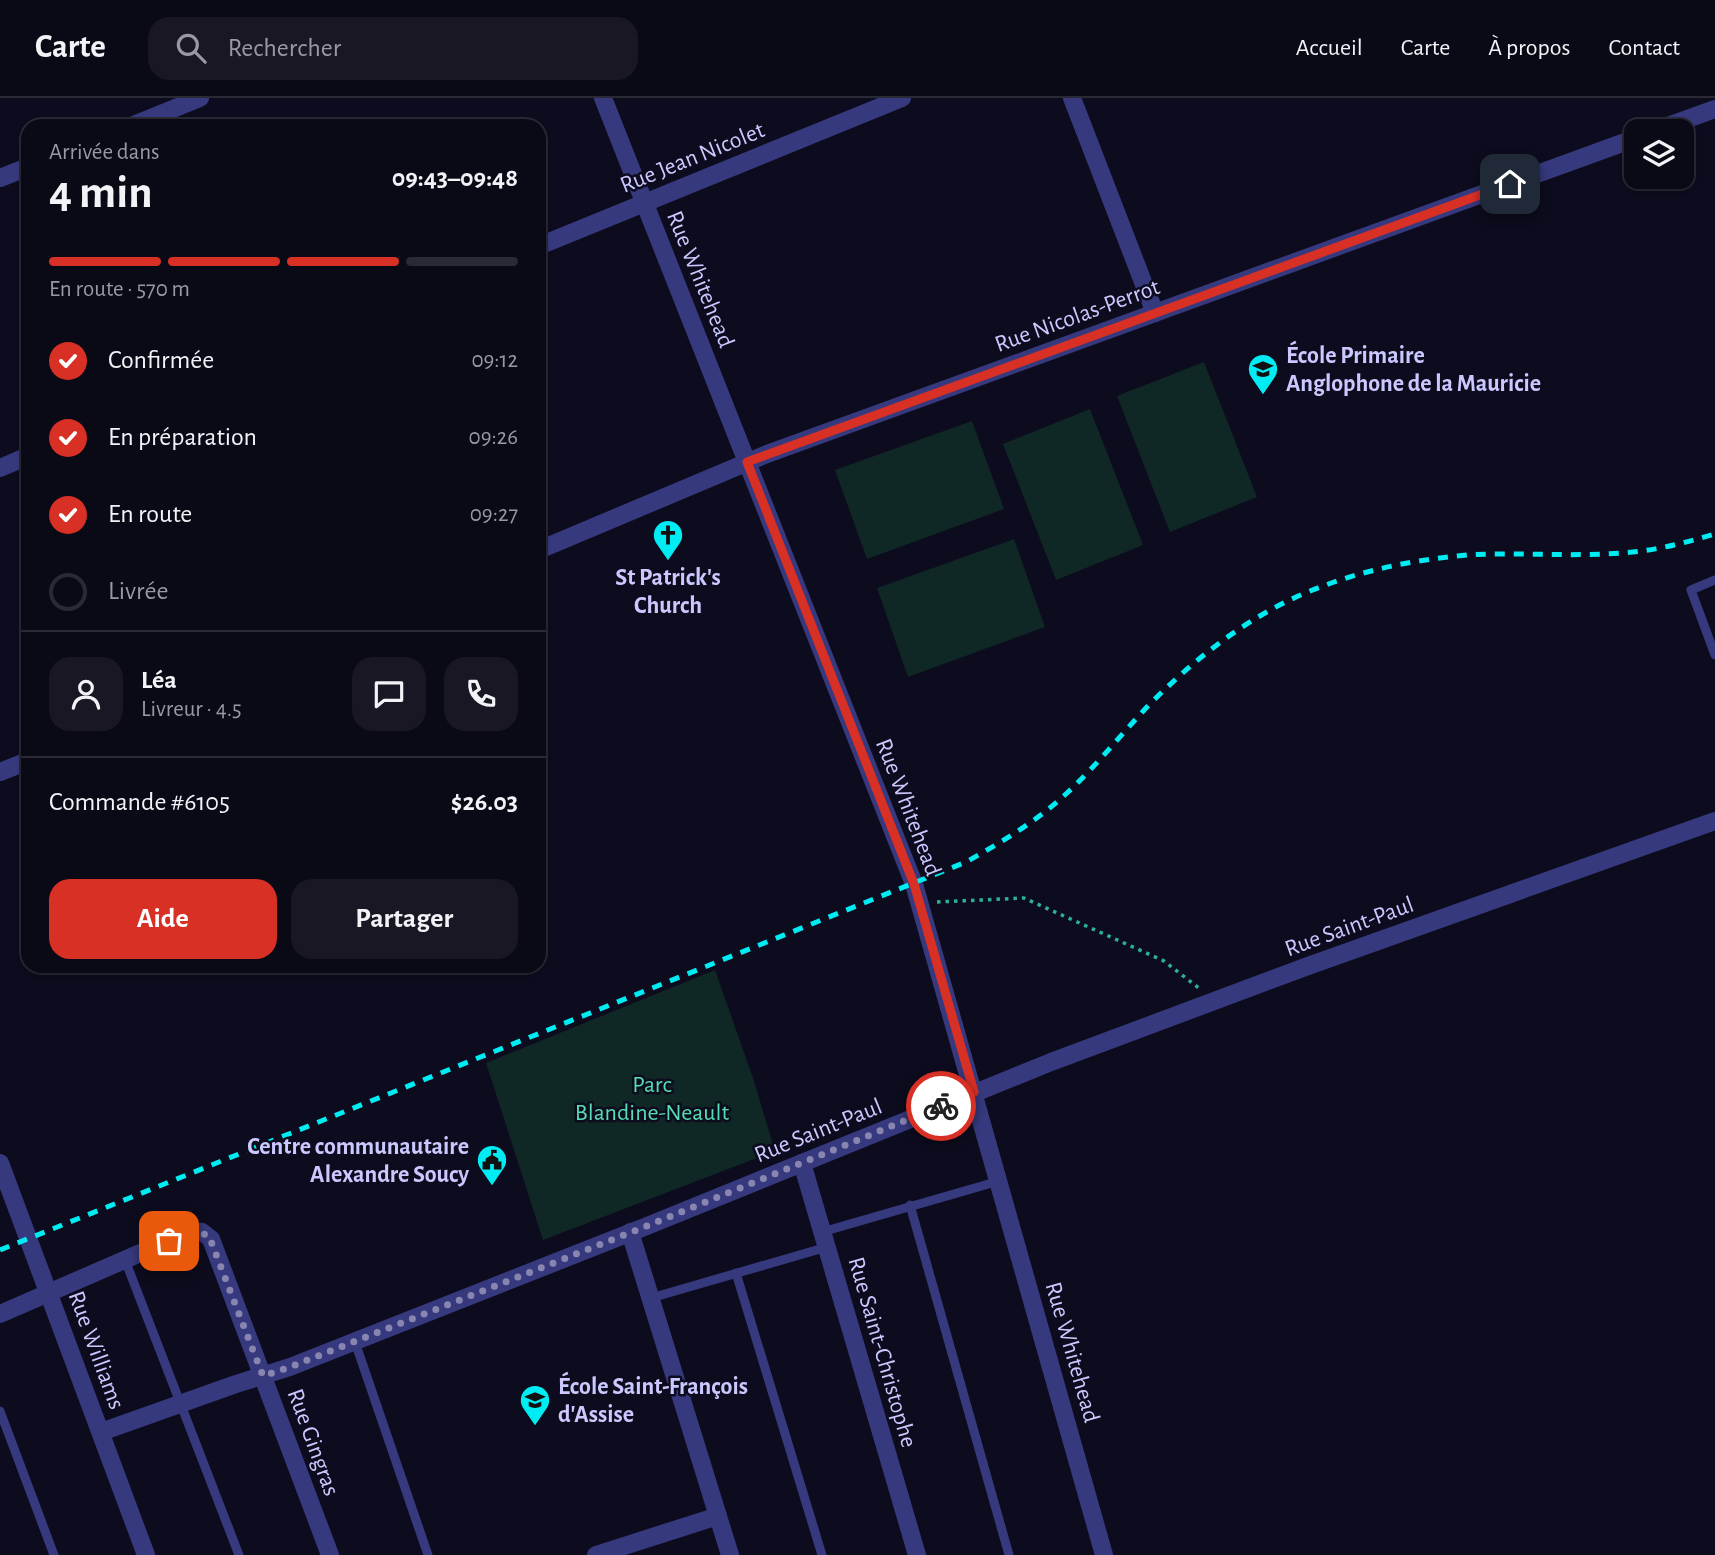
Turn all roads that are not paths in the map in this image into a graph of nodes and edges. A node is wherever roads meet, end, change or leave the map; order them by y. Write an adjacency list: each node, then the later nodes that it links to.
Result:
1 (201, 98): 6 (street)
2 (603, 98): 11 (street, Rue Whitehead)
3 (902, 98): 11 (street, Rue Jean Nicolet)
4 (1072, 98): 13 (street)
5 (1715, 109): 7 (street)
6 (148, 119)
7 (1687, 119)
8 (1624, 142): 13 (street, Rue Nicolas-Perrot)
9 (21, 170): 10 (street)
10 (0, 178)
11 (645, 203): 12 (street, Rue Jean Nicolet); 15 (street, Rue Whitehead)
12 (546, 243)
13 (1155, 313): 15 (street, Rue Nicolas-Perrot)
14 (21, 459): 16 (street)
15 (747, 462): 17 (street, Rue Nicolas-Perrot); 23 (street, Rue Whitehead)
16 (0, 468)
17 (546, 547)
18 (1715, 580): 19 (lane)
19 (1715, 655)
20 (21, 764): 21 (street)
21 (0, 772)
22 (1715, 821): 23 (street, Rue Saint-Paul)
23 (974, 1092): 25 (street, Rue Saint-Paul); 26 (street, Rue Whitehead)
24 (0, 1163): 32 (street, Rue Williams)
25 (802, 1163): 28 (street, Rue Saint-Paul); 29 (street, Rue Saint-Christophe)
26 (999, 1181): 27 (lane); 51 (street, Rue Whitehead)
27 (910, 1205): 29 (lane); 50 (lane)
28 (630, 1232): 33 (street); 35 (street, Rue Saint-Paul)
29 (825, 1239): 31 (lane); 49 (street, Rue Saint-Christophe)
30 (125, 1260): 32 (street); 36 (street, Rue Gingras); 37 (lane)
31 (736, 1273): 33 (lane); 48 (lane)
32 (49, 1293): 34 (street); 39 (street, Rue Williams)
33 (651, 1298): 40 (street)
34 (0, 1314)
35 (355, 1342): 36 (street, Rue Saint-Paul); 45 (lane)
36 (263, 1376): 37 (street, Rue Saint-Paul); 44 (street, Rue Gingras)
37 (180, 1404): 39 (street, Rue Saint-Paul); 43 (lane)
38 (0, 1411): 41 (lane)
39 (101, 1432): 42 (street, Rue Williams)
40 (718, 1516): 46 (street); 47 (street)
41 (54, 1555)
42 (146, 1555)
43 (239, 1555)
44 (330, 1555)
45 (428, 1555)
46 (596, 1555)
47 (730, 1555)
48 (822, 1555)
49 (917, 1555)
50 (1009, 1555)
51 (1104, 1555)

